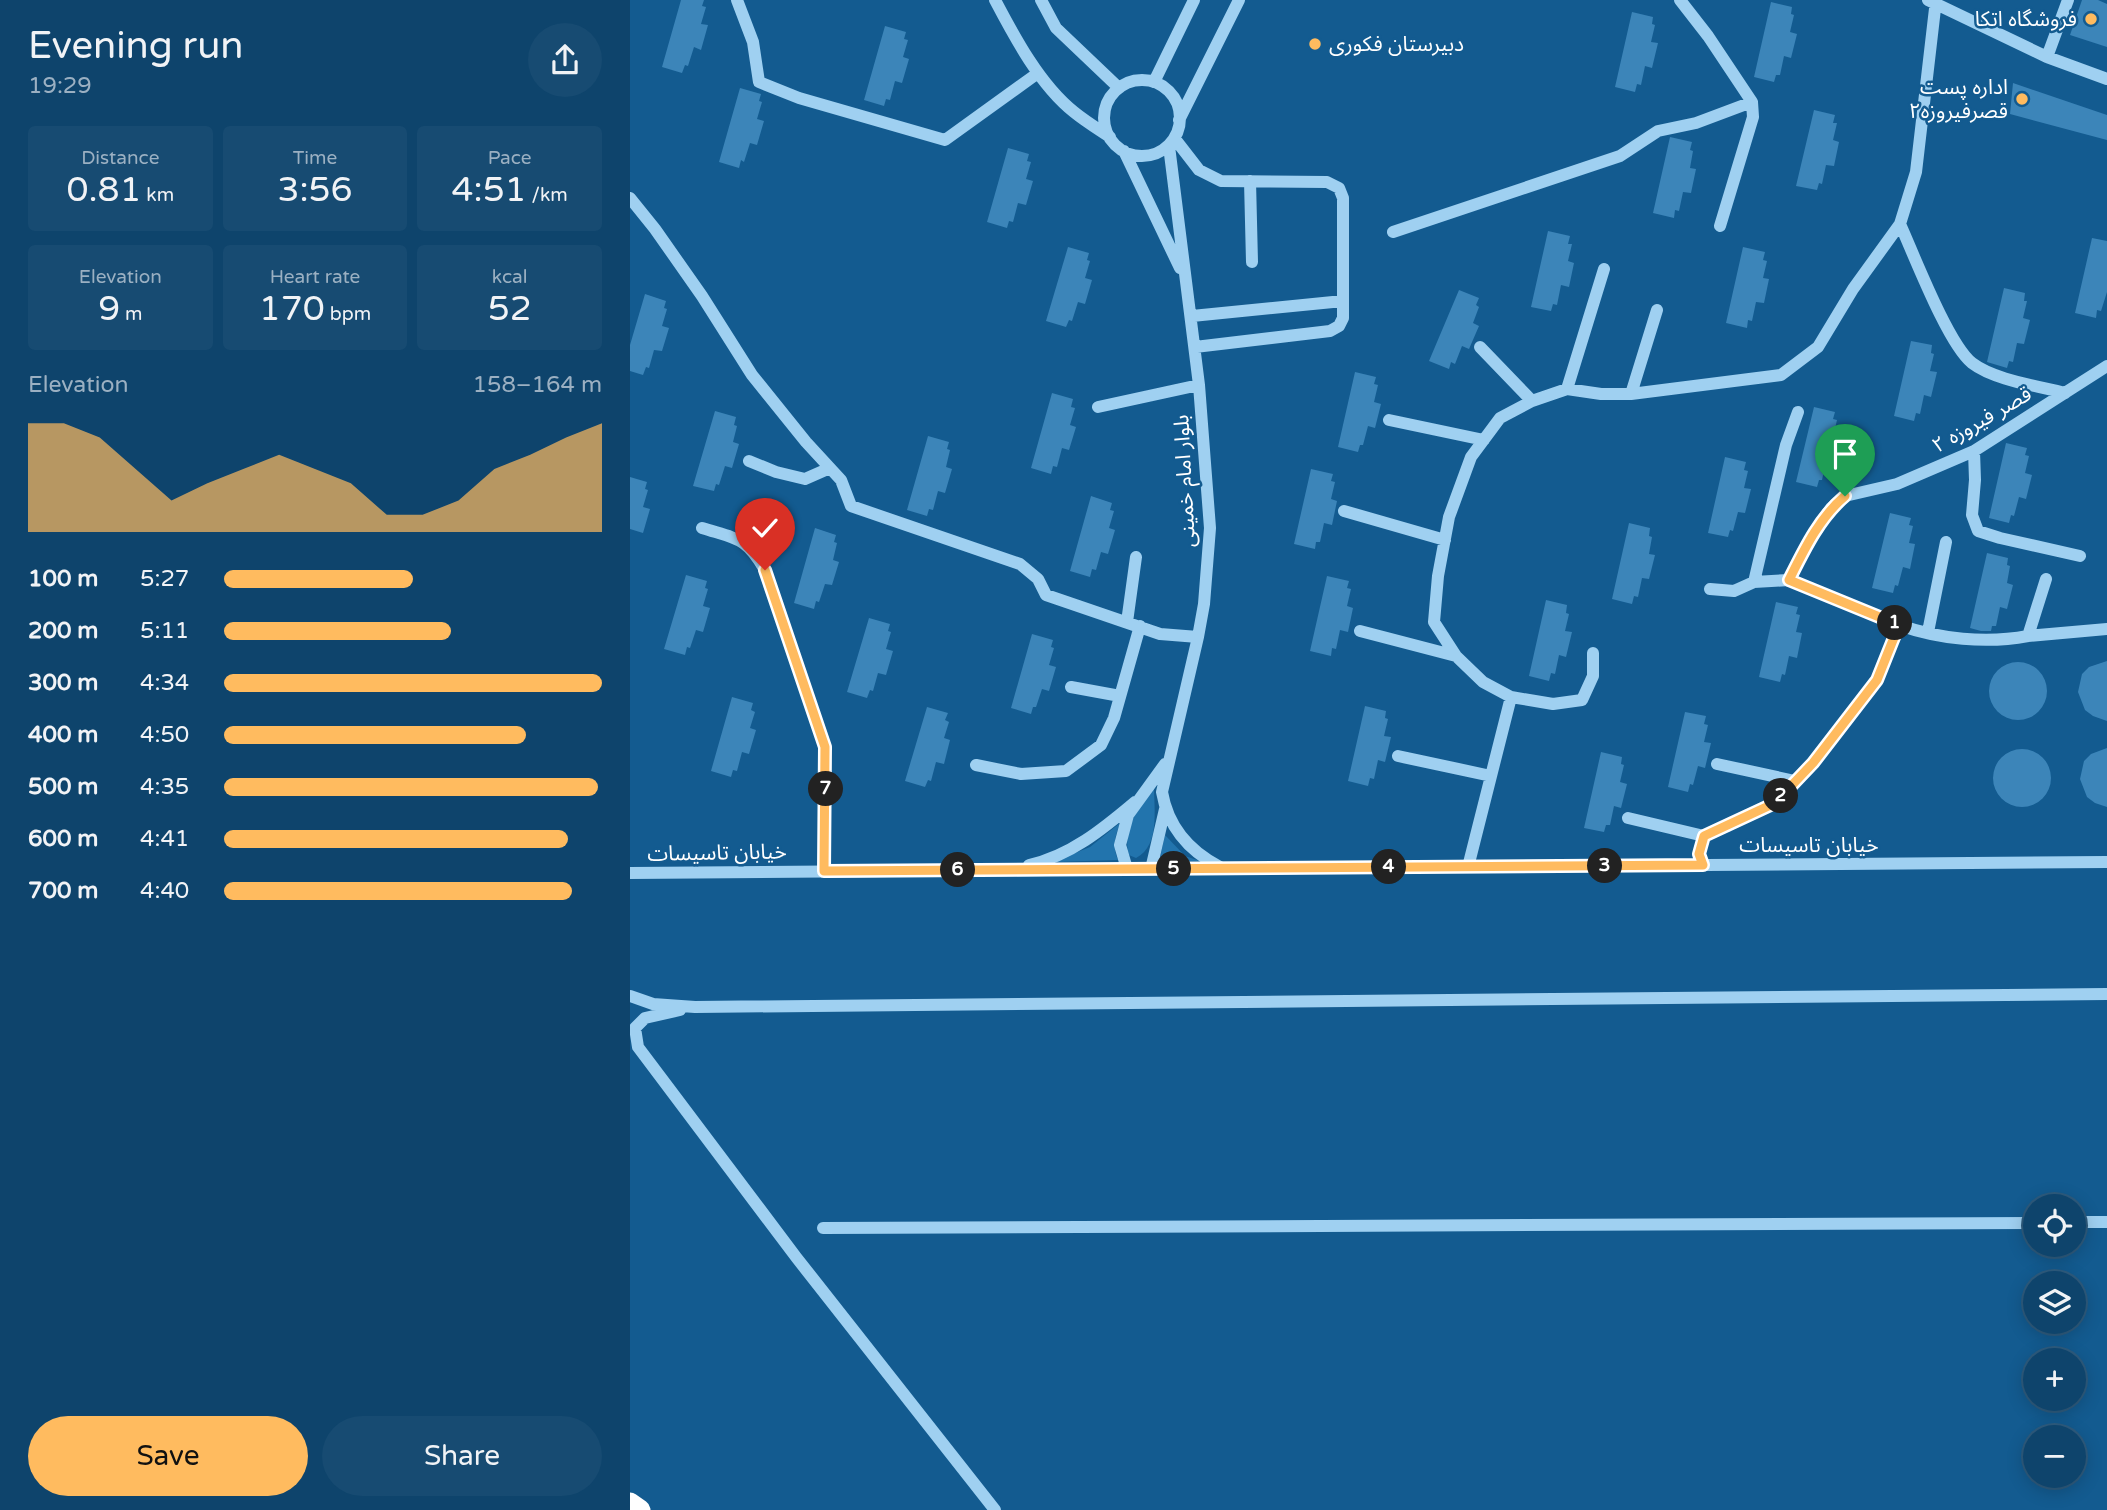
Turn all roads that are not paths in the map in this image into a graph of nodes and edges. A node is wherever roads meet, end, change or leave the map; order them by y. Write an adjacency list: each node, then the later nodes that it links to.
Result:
1 (737, 0): 10 (street)
2 (995, 0): 10 (street)
3 (1041, 0): 13 (street)
4 (1194, 0): 12 (street)
5 (1239, 0): 15 (street)
6 (1680, 0): 14 (street)
7 (2068, 0): 9 (street)
8 (1933, 1): 9 (street); 21 (street)
9 (2048, 57): 11 (street)
10 (1038, 73): 16 (street)
11 (2107, 79)
12 (1154, 82): 13 (street); 15 (street)
13 (1119, 88): 16 (street)
14 (1752, 102): 22 (street); 23 (street)
15 (1179, 121): 17 (street)
16 (1110, 137): 18 (street)
17 (1172, 142): 18 (street); 19 (street); 26 (street, بلوار امام خمینی)
18 (1124, 151): 26 (street, بلوار امام خمینی)
19 (1250, 181): 24 (street); 27 (street)
20 (630, 198): 44 (street)
21 (1900, 224): 35 (street); 36 (street)
22 (1720, 226)
23 (1393, 232)
24 (1252, 262)
25 (1604, 269): 34 (street)
26 (1186, 279): 29 (street, بلوار امام خمینی)
27 (1343, 301): 29 (street); 30 (street)
28 (1657, 310): 36 (street)
29 (1192, 316): 30 (street, بلوار امام خمینی)
30 (1195, 347): 33 (street, بلوار امام خمینی)
31 (1480, 347): 37 (street)
32 (2107, 366): 35 (street, قصر فیروزه ۲)
33 (1199, 385): 38 (street); 61 (street, بلوار امام خمینی)
34 (1567, 389): 36 (street); 37 (street)
35 (2065, 393): 42 (street, قصر فیروزه ۲)
36 (1631, 394)
37 (1532, 401): 41 (street)
38 (1098, 407)
39 (1798, 412): 53 (street)
40 (1389, 420): 41 (street)
41 (1484, 440): 47 (street)
42 (1974, 451): 49 (street); 52 (street, قصر فیروزه ۲)
43 (749, 461): 44 (street)
44 (830, 468): 55 (street)
45 (1344, 511): 47 (street)
46 (702, 528): 84 (street)
47 (1445, 540): 63 (street)
48 (1946, 542): 59 (street)
49 (2080, 556)
50 (1136, 557): 55 (street)
51 (2046, 579): 60 (street)
52 (1789, 580): 53 (street); 56 (street)
53 (1754, 582): 54 (street)
54 (1710, 589)
55 (1134, 624): 61 (street); 65 (street)
56 (1899, 625): 59 (street); 72 (street)
57 (2107, 629): 60 (street)
58 (1360, 631): 63 (street)
59 (1928, 632): 60 (street)
60 (2028, 636)
61 (1198, 637): 68 (street, بلوار امام خمینی)
62 (1593, 653): 66 (street)
63 (1456, 656): 66 (street)
64 (1071, 687): 65 (street)
65 (1120, 696): 70 (street)
66 (1511, 697): 71 (street)
67 (1398, 756): 71 (street)
68 (1167, 761): 73 (street); 74 (street, بلوار امام خمینی)
69 (1717, 764): 72 (street)
70 (976, 765)
71 (1491, 776): 79 (street)
72 (1795, 782): 76 (street)
73 (1135, 802): 81 (street); 83 (street)
74 (1164, 809): 80 (street); 82 (street, بلوار امام خمینی)
75 (1628, 818): 76 (street)
76 (1704, 836): 78 (street)
77 (2107, 862): 78 (street, خیابان تاسیسات)
78 (1703, 865): 79 (street, خیابان تاسیسات)
79 (1468, 867): 80 (street, خیابان تاسیسات)
80 (1224, 868): 82 (street, خیابان تاسیسات)
81 (1127, 869): 82 (street, خیابان تاسیسات); 83 (street, خیابان تاسیسات)
82 (1151, 869)
83 (1011, 870): 84 (street, خیابان تاسیسات)
84 (824, 871): 85 (street, خیابان تاسیسات)
85 (630, 873)
86 (2107, 995): 88 (street)
87 (630, 996): 88 (street)
88 (695, 1007): 95 (street)
89 (2107, 1222): 91 (street)
90 (2023, 1223): 92 (street)
91 (2086, 1223)
92 (822, 1228)
93 (630, 1503): 94 (highway)
94 (640, 1510)
95 (995, 1510)

